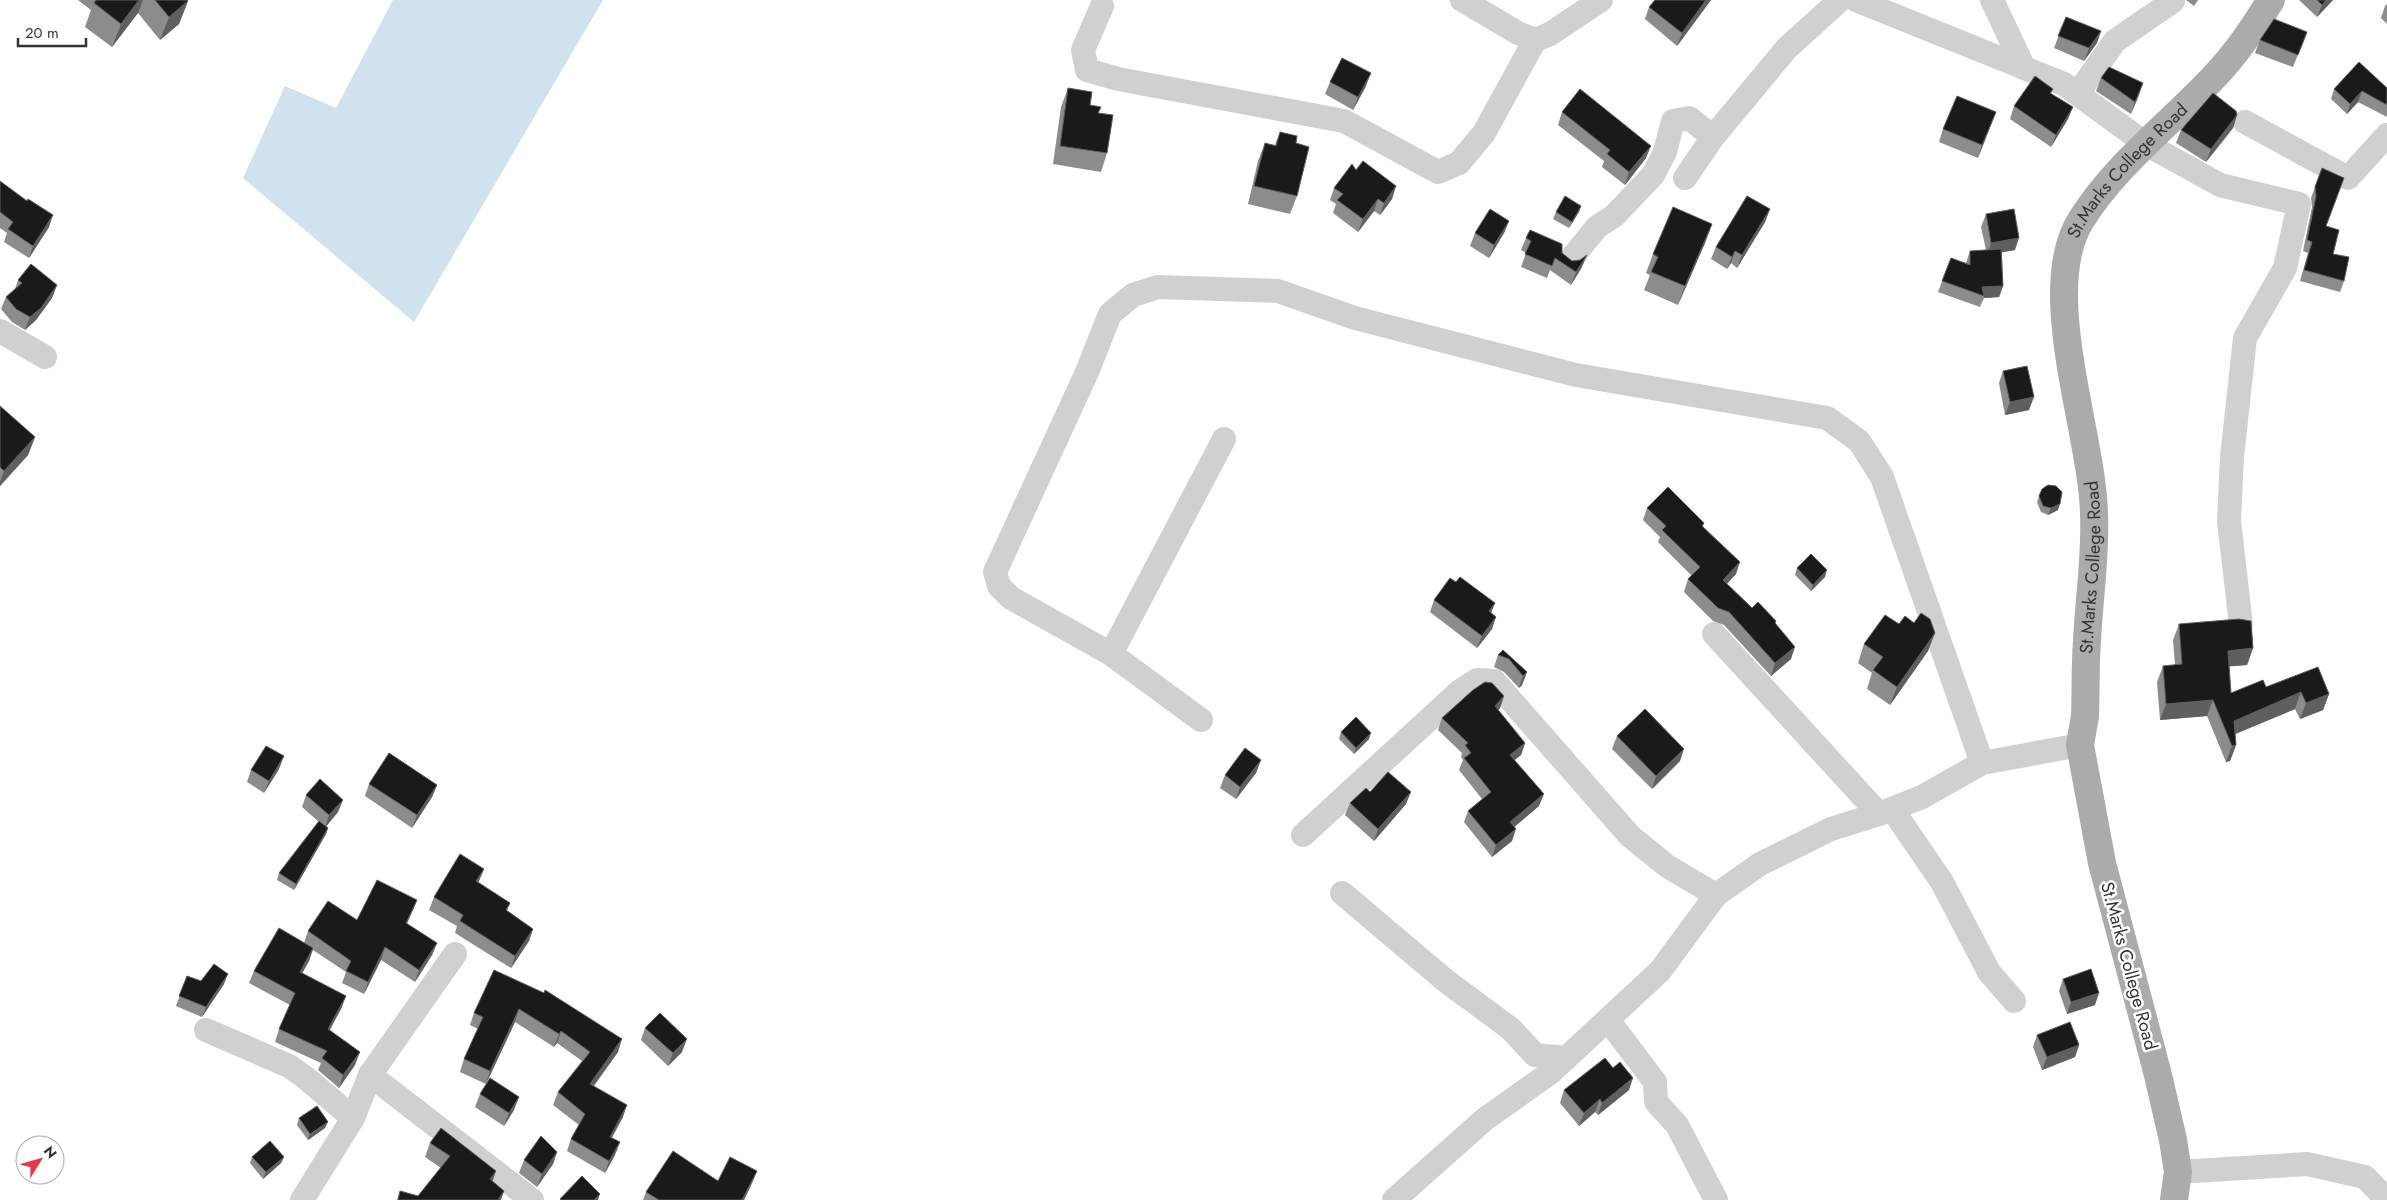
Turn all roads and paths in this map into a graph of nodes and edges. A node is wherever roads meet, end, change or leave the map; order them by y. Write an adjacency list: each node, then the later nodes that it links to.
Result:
1 (1462, 0): 9 (street)
2 (1601, 0): 9 (street)
3 (1840, 0): 14 (street)
4 (1856, 0): 10 (street)
5 (1992, 0): 10 (street)
6 (2271, 0): 15 (main road, St.Marks College Road)
7 (2173, 1): 11 (street)
8 (1102, 6): 9 (street)
9 (1535, 40)
10 (2024, 68): 11 (street)
11 (2078, 92): 15 (street)
12 (2245, 122): 13 (street)
13 (2387, 135)
14 (1713, 137): 16 (street); 17 (street)
15 (2146, 144): 21 (street); 25 (main road, St.Marks College Road)
16 (1684, 178)
17 (1570, 260)
18 (0, 331): 19 (street)
19 (45, 357)
20 (1224, 439): 23 (street)
21 (2241, 625)
22 (1714, 634): 27 (street)
23 (1111, 654): 24 (street); 26 (street)
24 (1201, 720)
25 (2080, 745): 26 (street); 38 (main road, St.Marks College Road)
26 (1982, 763): 27 (street)
27 (1885, 812): 30 (street); 32 (street)
28 (1303, 835): 30 (street)
29 (1342, 893): 35 (street)
30 (1716, 895): 33 (street)
31 (455, 954): 36 (street)
32 (2014, 1001)
33 (1608, 1020): 35 (street); 42 (street)
34 (206, 1030): 37 (street)
35 (1566, 1058): 41 (street)
36 (370, 1075): 37 (street); 40 (street)
37 (353, 1118): 39 (street)
38 (2178, 1172): 43 (main road, St.Marks College Road); 44 (street)
39 (302, 1200)
40 (532, 1200)
41 (1394, 1200)
42 (1716, 1200)
43 (2174, 1200)
44 (2387, 1200)

